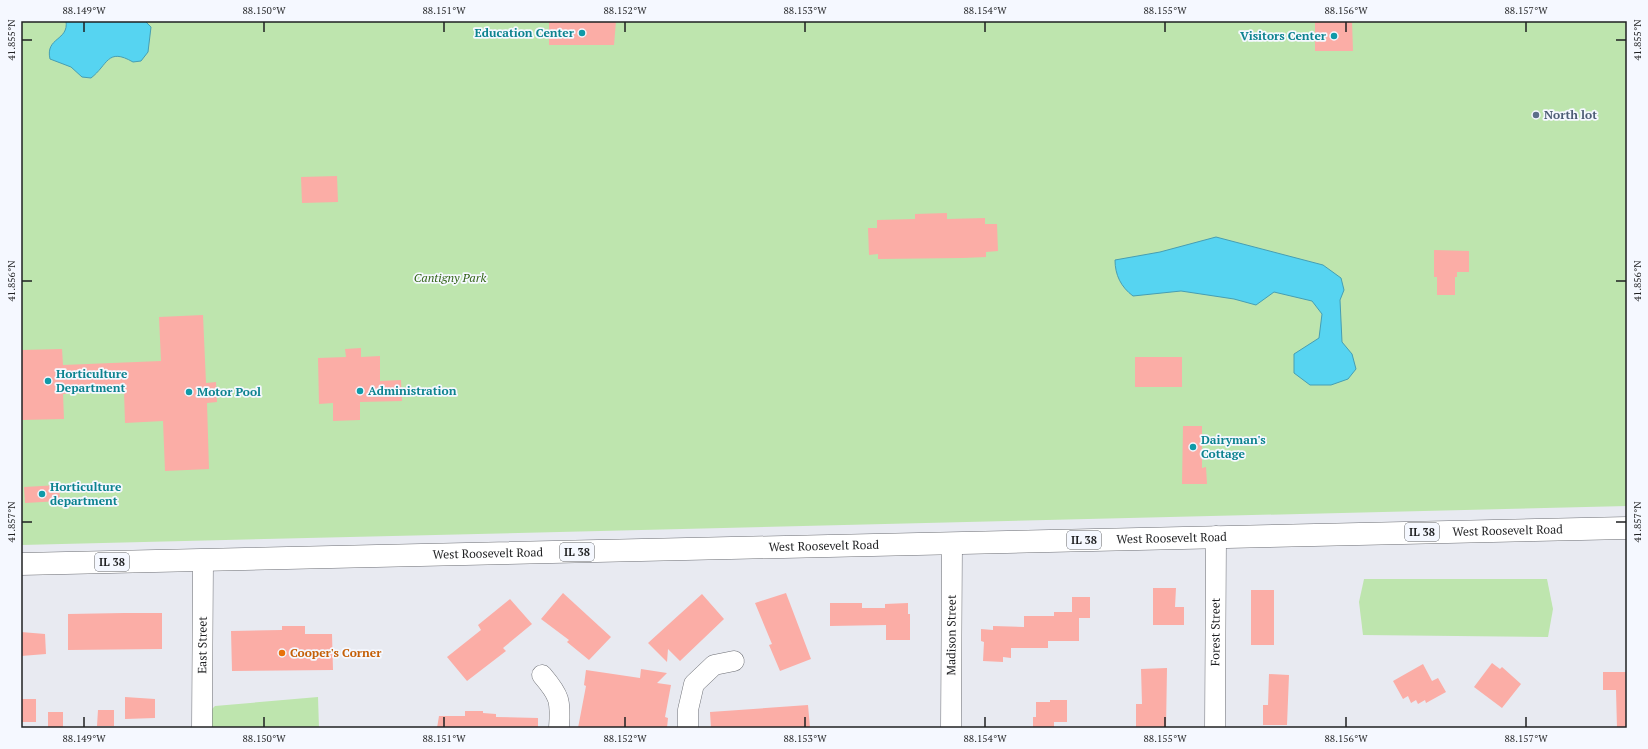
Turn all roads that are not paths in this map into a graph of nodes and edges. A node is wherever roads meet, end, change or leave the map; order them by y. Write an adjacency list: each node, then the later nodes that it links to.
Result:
1 (1627, 528): 2 (main road, West Roosevelt Road / IL 38)
2 (1216, 536): 3 (main road, West Roosevelt Road / IL 38); 12 (street, Forest Street)
3 (952, 543): 4 (main road, West Roosevelt Road / IL 38); 11 (street, Madison Street)
4 (203, 561): 5 (main road, West Roosevelt Road / IL 38); 8 (street, East Street)
5 (21, 564)
6 (734, 661): 10 (street)
7 (542, 675): 9 (street)
8 (202, 728)
9 (559, 728)
10 (688, 728)
11 (951, 728)
12 (1215, 728)

